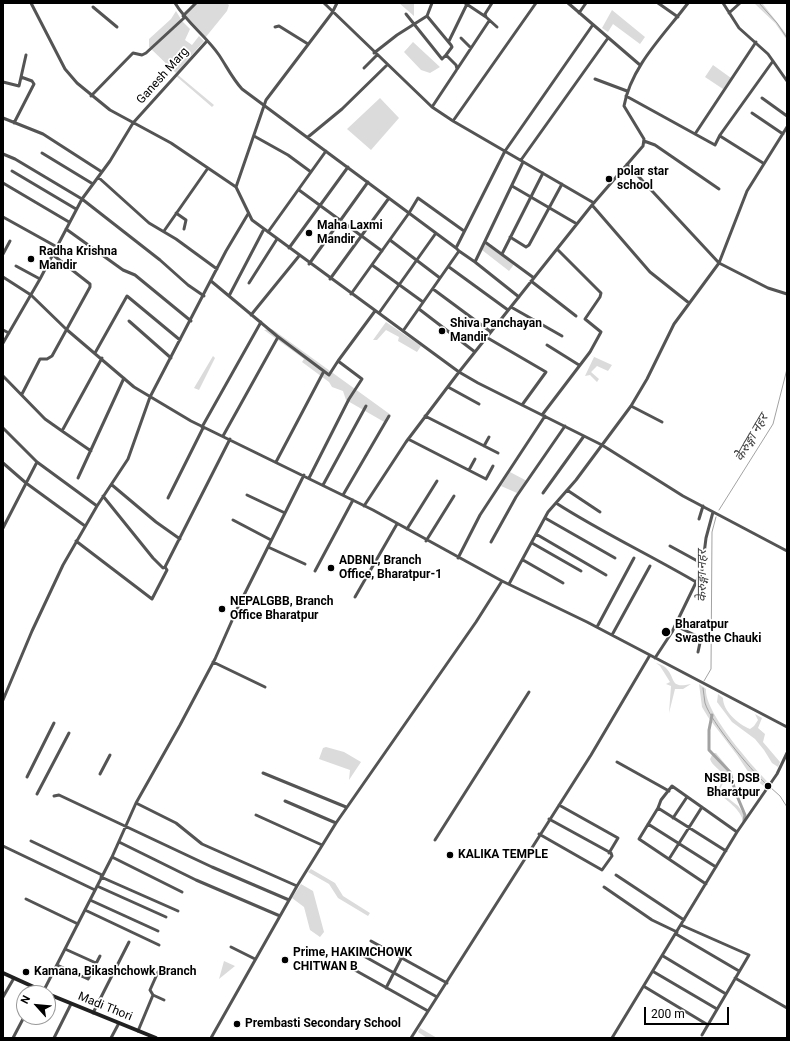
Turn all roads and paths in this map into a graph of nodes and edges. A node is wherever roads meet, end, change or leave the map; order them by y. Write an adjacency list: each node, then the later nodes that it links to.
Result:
1 (31, 3): 51 (street)
2 (175, 3): 22 (street)
3 (196, 3): 22 (street)
4 (324, 3): 17 (street)
5 (337, 3): 17 (street)
6 (432, 3): 21 (street)
7 (492, 3): 23 (street)
8 (536, 3): 59 (street)
9 (568, 3): 18 (street)
10 (586, 3): 18 (street)
11 (658, 3): 24 (street)
12 (688, 3): 24 (street)
13 (722, 3): 19 (street)
14 (740, 3): 19 (street)
15 (466, 4): 23 (street); 34 (street)
16 (93, 7): 28 (street)
17 (332, 13): 36 (street); 38 (street)
18 (579, 13): 27 (street)
19 (729, 13): 35 (street)
20 (406, 14): 26 (street)
21 (427, 16): 26 (street); 34 (street)
22 (183, 17): 33 (street); 51 (street)
23 (486, 17): 25 (street)
24 (678, 17): 43 (street)
25 (489, 21): 30 (street); 37 (street)
26 (413, 24): 38 (street); 40 (street)
27 (592, 26): 32 (street); 70 (street)
28 (117, 27)
29 (276, 27): 36 (street)
30 (497, 27)
31 (461, 38): 37 (street)
32 (608, 38): 43 (street); 73 (street)
33 (207, 41): 54 (street); 61 (street, Ganesh Marg)
34 (448, 41): 40 (street)
35 (756, 42): 41 (street); 63 (street)
36 (308, 44): 54 (street)
37 (471, 48): 45 (street)
38 (376, 54): 42 (street); 44 (street)
39 (26, 55): 46 (street)
40 (446, 55): 45 (street)
41 (773, 61): 48 (street); 66 (street)
42 (387, 65): 55 (street); 67 (street)
43 (640, 65): 50 (street)
44 (364, 68)
45 (457, 69): 55 (street)
46 (21, 77): 49 (street); 60 (street)
47 (595, 79): 50 (street)
48 (787, 80)
49 (3, 82)
50 (627, 92): 52 (street)
51 (91, 96): 61 (street)
52 (626, 96): 63 (street); 68 (street)
53 (762, 98): 57 (street)
54 (264, 107): 65 (street); 67 (street)
55 (432, 107): 59 (street)
56 (752, 113): 64 (street)
57 (787, 116)
58 (3, 118): 60 (street)
59 (453, 122): 70 (street)
60 (14, 123): 79 (street)
61 (133, 123): 77 (street); 79 (street, Ganesh Marg)
62 (787, 127): 64 (street)
63 (695, 134): 66 (street)
64 (782, 134): 74 (street)
65 (254, 136): 80 (street); 88 (street)
66 (720, 136): 74 (street)
67 (308, 137): 69 (street)
68 (644, 141): 75 (street); 89 (street)
69 (326, 151): 76 (street); 80 (street)
70 (504, 151): 73 (street); 109 (street)
71 (42, 153): 85 (street)
72 (3, 154): 93 (street)
73 (522, 161): 81 (street); 87 (street)
74 (763, 163): 130 (street)
75 (626, 164): 94 (street); 130 (street)
76 (348, 167): 83 (street); 95 (street)
77 (208, 168): 88 (street); 98 (street)
78 (12, 171): 97 (street)
79 (102, 172): 82 (street, Ganesh Marg)
80 (311, 172): 90 (street)
81 (543, 173): 86 (street); 91 (street)
82 (98, 177): 85 (street, Ganesh Marg); 108 (street)
83 (368, 182): 92 (street); 102 (street)
84 (3, 183): 103 (street)
85 (93, 184): 93 (street, Ganesh Marg)
86 (562, 184): 94 (street); 96 (street)
87 (512, 186): 91 (street); 117 (street)
88 (236, 187): 100 (street)
89 (719, 189)
90 (299, 190): 95 (street); 110 (street)
91 (530, 196): 96 (street); 113 (street)
92 (389, 198): 99 (street); 112 (street)
93 (82, 199): 97 (street, Ganesh Marg); 148 (street)
94 (593, 204): 104 (street); 152 (street)
95 (320, 206): 102 (street); 119 (street)
96 (550, 208): 104 (street); 113 (street)
97 (76, 209): 103 (street, Ganesh Marg)
98 (176, 213): 106 (street); 108 (street)
99 (410, 213): 109 (street); 111 (street); 115 (street)
100 (248, 214): 107 (street); 135 (street)
101 (3, 217): 118 (street)
102 (341, 221): 112 (street); 131 (street)
103 (69, 222): 105 (street, Ganesh Marg)
104 (577, 224): 121 (street)
105 (66, 229): 118 (street, Ganesh Marg); 161 (street)
106 (184, 229)
107 (264, 229): 110 (street); 149 (street)
108 (164, 231): 135 (street)
109 (464, 231): 120 (street)
110 (268, 232): 114 (street)
111 (436, 233): 120 (street); 128 (street)
112 (362, 236): 123 (street); 139 (street)
113 (510, 237): 126 (street)
114 (277, 239): 119 (street); 142 (street)
115 (390, 240): 123 (street); 128 (street)
116 (10, 241): 124 (street)
117 (485, 242): 126 (street); 129 (street)
118 (57, 247): 125 (street, Ganesh Marg)
119 (289, 248): 127 (street)
120 (456, 248): 122 (street)
121 (557, 249): 140 (street); 179 (street)
122 (459, 251): 129 (street); 134 (street)
123 (382, 252): 132 (street)
124 (3, 254)
125 (53, 254): 138 (street, Ganesh Marg); 163 (street)
126 (502, 254): 140 (street)
127 (299, 256): 131 (street); 158 (street)
128 (416, 260): 137 (street); 143 (street)
129 (474, 262): 150 (street)
130 (720, 263): 146 (street); 152 (street)
131 (309, 264): 139 (street)
132 (372, 265): 143 (street); 145 (street)
133 (16, 266): 138 (street)
134 (449, 267): 137 (street); 156 (street)
135 (217, 269): 141 (street)
136 (3, 278): 147 (street)
137 (440, 278): 144 (street)
138 (40, 279): 147 (street, Ganesh Marg)
139 (330, 279): 145 (street)
140 (532, 280): 150 (street); 159 (street)
141 (211, 281): 148 (street); 149 (street)
142 (249, 283)
143 (398, 285): 151 (street); 157 (street)
144 (433, 289): 151 (street); 166 (street)
145 (351, 294): 155 (street)
146 (787, 294)
147 (31, 295): 163 (street); 167 (street, Ganesh Marg)
148 (204, 296): 161 (street)
149 (229, 296): 158 (street)
150 (519, 297): 153 (street)
151 (423, 302): 154 (street)
152 (690, 303): 190 (street)
153 (511, 307): 156 (street); 168 (street)
154 (419, 309): 165 (street); 174 (street)
155 (375, 310): 157 (street); 178 (street)
156 (508, 310): 166 (street)
157 (378, 313): 165 (street)
158 (251, 315): 162 (street)
159 (576, 316)
160 (129, 321): 177 (street)
161 (191, 321): 171 (street)
162 (261, 322): 169 (street); 196 (street)
163 (66, 329): 175 (street); 185 (street)
164 (3, 330): 167 (street)
165 (403, 331): 181 (street)
166 (491, 332): 170 (street)
167 (8, 333): 172 (street, Ganesh Marg)
168 (562, 336)
169 (278, 337): 180 (street); 199 (street)
170 (486, 338): 174 (street); 188 (street)
171 (180, 340): 175 (street); 177 (street)
172 (3, 343)
173 (546, 345): 179 (street)
174 (475, 352): 181 (street)
175 (95, 353): 176 (street)
176 (102, 358): 183 (street); 198 (street)
177 (171, 358): 186 (street)
178 (338, 361): 180 (street); 216 (street)
179 (579, 365): 191 (street)
180 (324, 371): 210 (street)
181 (459, 372): 184 (street); 188 (street)
182 (3, 376): 185 (street)
183 (124, 378): 186 (street); 206 (street)
184 (448, 386): 187 (street); 193 (street)
185 (22, 394): 198 (street)
186 (150, 397): 196 (street); 219 (street)
187 (479, 404)
188 (522, 405): 191 (street)
189 (366, 406): 220 (street)
190 (631, 406): 194 (street); 204 (street)
191 (544, 415): 195 (street); 253 (street)
192 (389, 416): 224 (street)
193 (425, 416): 203 (street); 205 (street)
194 (662, 422)
195 (565, 426): 200 (street); 248 (street)
196 (203, 427): 199 (street); 227 (street)
197 (3, 428): 209 (street)
198 (62, 430): 206 (street)
199 (223, 436): 202 (street)
200 (584, 436): 204 (street); 222 (street)
201 (489, 437): 205 (street)
202 (230, 439): 210 (street); 244 (street)
203 (408, 439): 213 (street); 231 (street)
204 (602, 445): 221 (street); 232 (street)
205 (484, 446): 207 (street)
206 (91, 451): 215 (street)
207 (498, 453)
208 (474, 460): 213 (street)
209 (37, 462): 218 (street); 230 (street)
210 (276, 462): 214 (street)
211 (3, 463): 218 (street)
212 (493, 466): 213 (street)
213 (469, 470)
214 (304, 475): 216 (street); 235 (street)
215 (78, 478)
216 (309, 478): 220 (street)
217 (437, 481): 242 (street)
218 (26, 483): 240 (street); 241 (street)
219 (112, 485): 225 (street); 244 (street)
220 (323, 485): 224 (street)
221 (567, 490): 229 (street); 233 (street)
222 (543, 493)
223 (247, 495): 235 (street)
224 (343, 495): 228 (street)
225 (103, 496): 230 (street); 260 (street)
226 (454, 496): 247 (street)
227 (168, 498)
228 (353, 500): 231 (street); 261 (street)
229 (556, 504): 236 (street); 265 (street)
230 (97, 506): 240 (street)
231 (364, 506): 239 (street)
232 (703, 506): 234 (street); 237 (street)
233 (600, 512)
234 (713, 512): 252 (street); 258 (street)
235 (285, 513): 245 (street)
236 (545, 518): 243 (street); 254 (street)
237 (699, 519)
238 (233, 520): 245 (street)
239 (397, 524): 242 (street); 268 (street)
240 (85, 526): 246 (street)
241 (3, 528)
242 (407, 529): 247 (street)
243 (536, 534): 249 (street); 263 (street)
244 (180, 539): 260 (street)
245 (272, 540): 251 (street)
246 (76, 541): 260 (street); 278 (street)
247 (426, 541): 253 (street)
248 (491, 542)
249 (532, 543): 256 (street); 262 (street)
250 (670, 546): 258 (street)
251 (268, 547): 257 (street); 275 (street)
252 (787, 551)
253 (458, 558): 264 (street)
254 (615, 558)
255 (634, 558): 270 (street)
256 (523, 560): 266 (street); 267 (street)
257 (305, 564)
258 (703, 564): 265 (street)
259 (650, 566): 271 (street)
260 (165, 567)
261 (314, 571)
262 (581, 571)
263 (606, 574)
264 (502, 581): 266 (street); 295 (street)
265 (696, 582): 269 (street)
266 (509, 584): 270 (street)
267 (564, 584)
268 (355, 597)
269 (676, 626): 272 (street); 274 (street)
270 (597, 627): 271 (street)
271 (612, 635): 273 (street)
272 (698, 652)
273 (650, 655): 274 (street); 294 (street)
274 (655, 658): 280 (street)
275 (213, 662): 276 (street); 293 (street)
276 (265, 687)
277 (529, 692): 307 (street)
278 (3, 700)
279 (54, 723): 287 (street)
280 (787, 727)
281 (69, 733): 289 (street)
282 (787, 753): 305 (street)
283 (110, 755): 286 (street)
284 (617, 762): 288 (street)
285 (262, 773): 295 (street)
286 (100, 774)
287 (27, 777)
288 (669, 791): 291 (street); 297 (street)
289 (37, 794)
290 (54, 796): 303 (street)
291 (687, 796): 296 (street); 299 (street)
292 (285, 801): 301 (street)
293 (136, 804): 303 (street); 322 (street)
294 (559, 805): 300 (street); 314 (street)
295 (346, 807): 301 (street)
296 (702, 807): 304 (street); 305 (street)
297 (658, 808): 299 (street); 302 (street)
298 (256, 815): 311 (street)
299 (673, 818): 304 (street)
300 (549, 819): 306 (street); 314 (street)
301 (336, 822): 311 (street)
302 (648, 824): 310 (street); 316 (street)
303 (126, 826): 309 (street); 328 (street)
304 (688, 827): 310 (street); 313 (street)
305 (738, 832): 313 (street)
306 (539, 834): 314 (street); 358 (street)
307 (435, 840)
308 (31, 841): 318 (street)
309 (119, 842): 315 (street); 331 (street)
310 (679, 843): 316 (street); 317 (street)
311 (322, 844): 322 (street)
312 (3, 846): 324 (street)
313 (726, 851): 317 (street)
314 (609, 853)
315 (112, 857): 318 (street); 325 (street)
316 (669, 859): 320 (street)
317 (716, 867): 320 (street)
318 (102, 876): 321 (street); 330 (street)
319 (616, 876): 333 (street)
320 (706, 884): 333 (street)
321 (97, 886): 324 (street); 332 (street)
322 (297, 886): 328 (street)
323 (604, 887): 337 (street)
324 (95, 890): 327 (street)
325 (182, 892)
326 (26, 899): 334 (street)
327 (90, 900): 329 (street); 336 (street)
328 (289, 900): 331 (street)
329 (85, 910): 334 (street); 340 (street)
330 (178, 911)
331 (280, 916): 347 (street)
332 (166, 917)
333 (684, 920): 335 (street)
334 (78, 924): 342 (street)
335 (681, 925): 337 (street); 351 (street)
336 (158, 931)
337 (676, 933): 345 (street); 351 (street)
338 (371, 940): 346 (street)
339 (128, 942): 373 (street)
340 (159, 945)
341 (231, 947): 347 (street)
342 (65, 949): 348 (street); 349 (street)
343 (362, 955): 355 (street)
344 (100, 956): 348 (street)
345 (663, 956): 353 (street); 363 (street)
346 (402, 958): 355 (street); 358 (street)
347 (255, 959): 383 (street)
348 (96, 963): 349 (street)
349 (57, 966): 360 (street)
350 (353, 969): 362 (street)
351 (740, 971): 357 (street)
352 (158, 972): 364 (street)
353 (654, 972): 361 (street); 371 (street)
354 (3, 973): 356 (main road, Madi Thori)
355 (394, 973): 362 (street); 366 (street)
356 (14, 978): 359 (main road, Madi Thori); 365 (street)
357 (735, 978): 363 (street); 370 (street)
358 (447, 983): 366 (street)
359 (28, 985)
360 (47, 985)
361 (645, 987): 376 (street); 385 (street)
362 (386, 988): 372 (street)
363 (726, 994): 371 (street)
364 (153, 995): 368 (street); 377 (street)
365 (3, 997)
366 (437, 997): 372 (street)
367 (56, 998): 369 (main road, Madi Thori)
368 (164, 1000)
369 (71, 1004): 373 (main road, Madi Thori); 380 (street)
370 (787, 1008)
371 (717, 1009): 376 (street)
372 (428, 1011): 384 (street)
373 (93, 1013): 374 (main road, Madi Thori)
374 (119, 1023): 377 (main road, Madi Thori); 381 (street)
375 (20, 1025): 379 (street)
376 (708, 1025): 378 (street)
377 (138, 1031): 382 (main road, Madi Thori)
378 (702, 1035)
379 (13, 1038)
380 (54, 1038)
381 (111, 1038)
382 (156, 1038)
383 (210, 1038)
384 (411, 1038)
385 (612, 1038)

